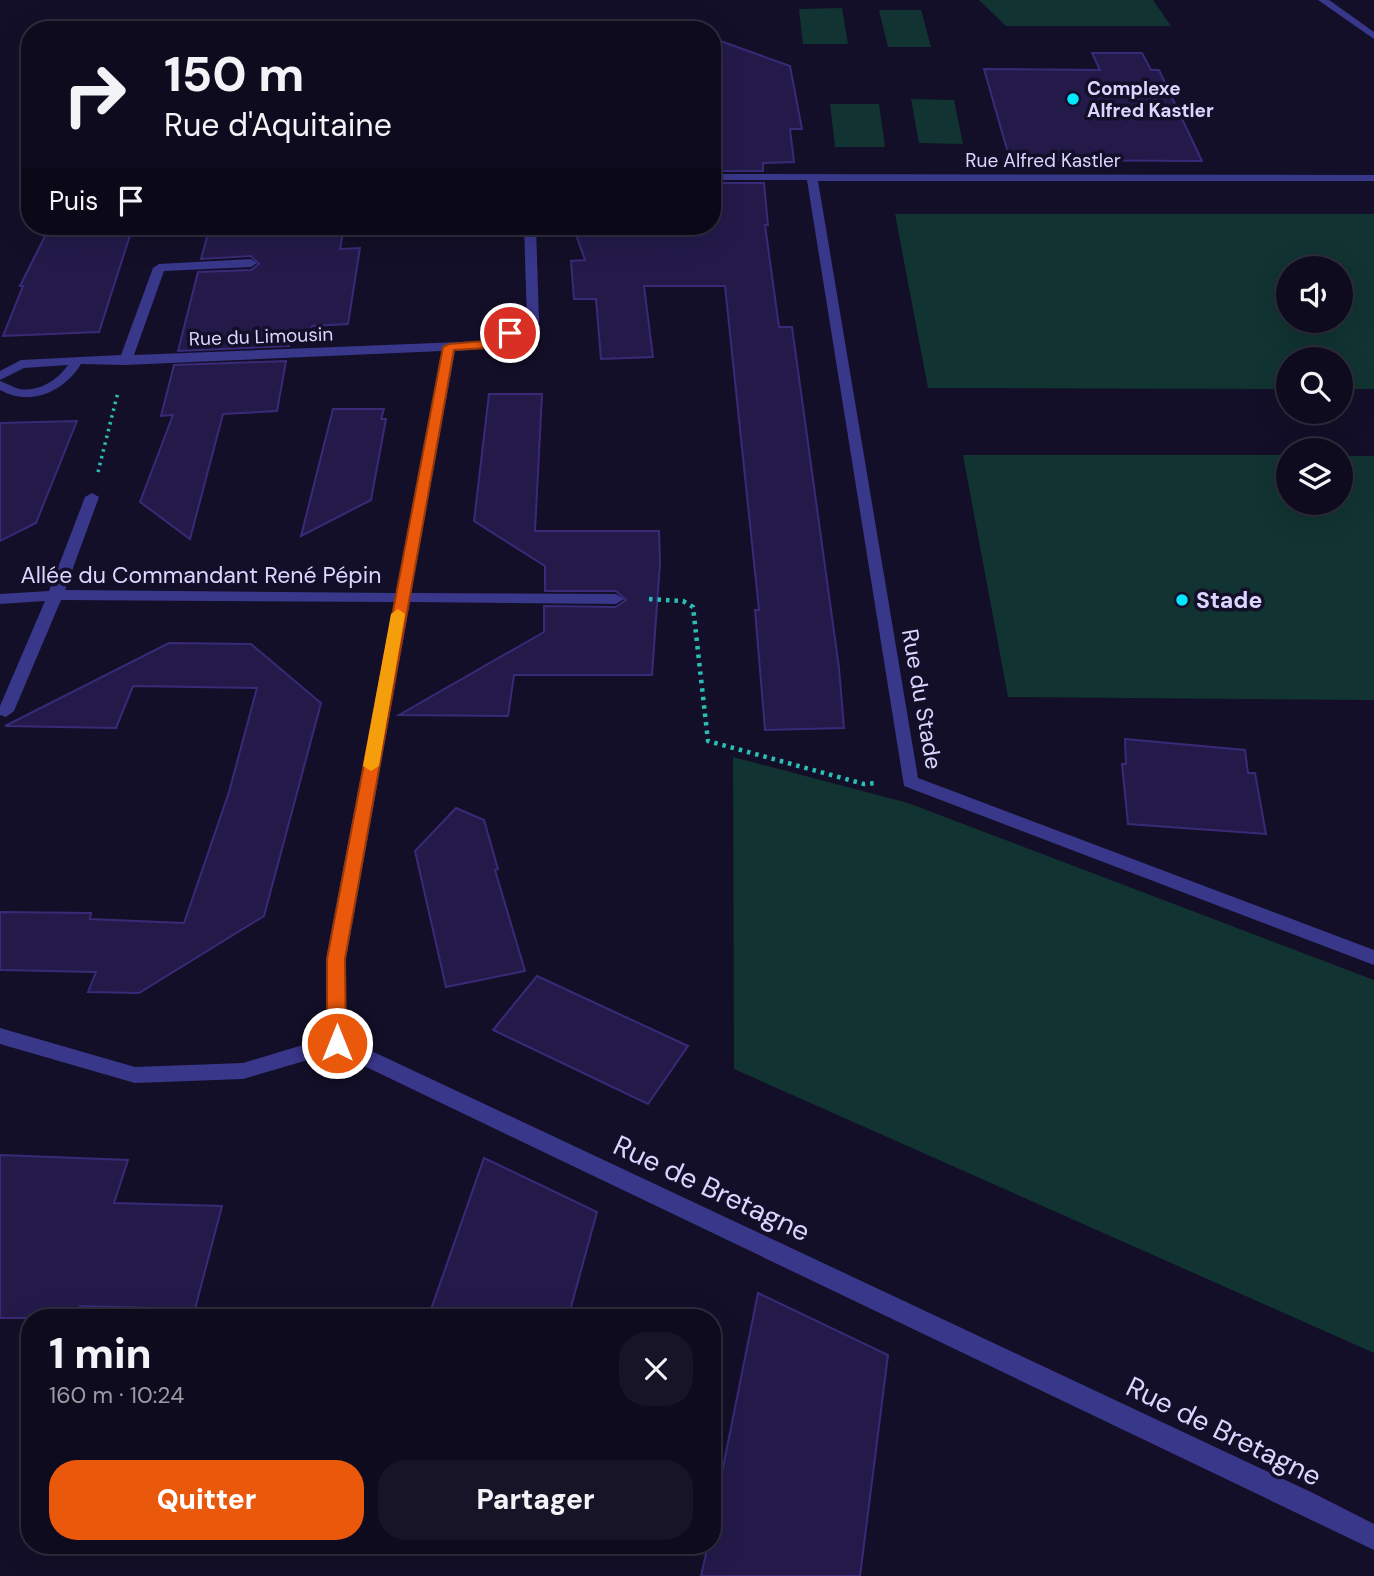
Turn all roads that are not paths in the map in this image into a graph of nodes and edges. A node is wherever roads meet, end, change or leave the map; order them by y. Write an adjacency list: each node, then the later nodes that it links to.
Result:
1 (1323, 0): 2 (street)
2 (1374, 36)
3 (721, 177): 4 (street, Rue Alfred Kastler)
4 (811, 177): 5 (street, Rue Alfred Kastler); 19 (street, Rue du Stade)
5 (1374, 178)
6 (530, 235): 8 (street, Rue du Limousin)
7 (251, 263): 9 (street)
8 (449, 347): 9 (street, Rue du Limousin); 15 (street)
9 (125, 361): 10 (street, Rue du Limousin)
10 (76, 362): 11 (street, Rue du Limousin); 12 (street)
11 (0, 376)
12 (0, 385)
13 (92, 497): 14 (street)
14 (55, 595): 15 (street, Allée du Commandant René Pépin); 16 (street, Allée du Commandant René Pépin); 18 (street)
15 (401, 596): 17 (street, Allée du Commandant René Pépin); 21 (street)
16 (0, 599)
17 (616, 599)
18 (6, 711)
19 (1374, 958)
20 (0, 1036): 21 (street)
21 (337, 1043): 22 (street, Rue de Bretagne)
22 (1374, 1537)

